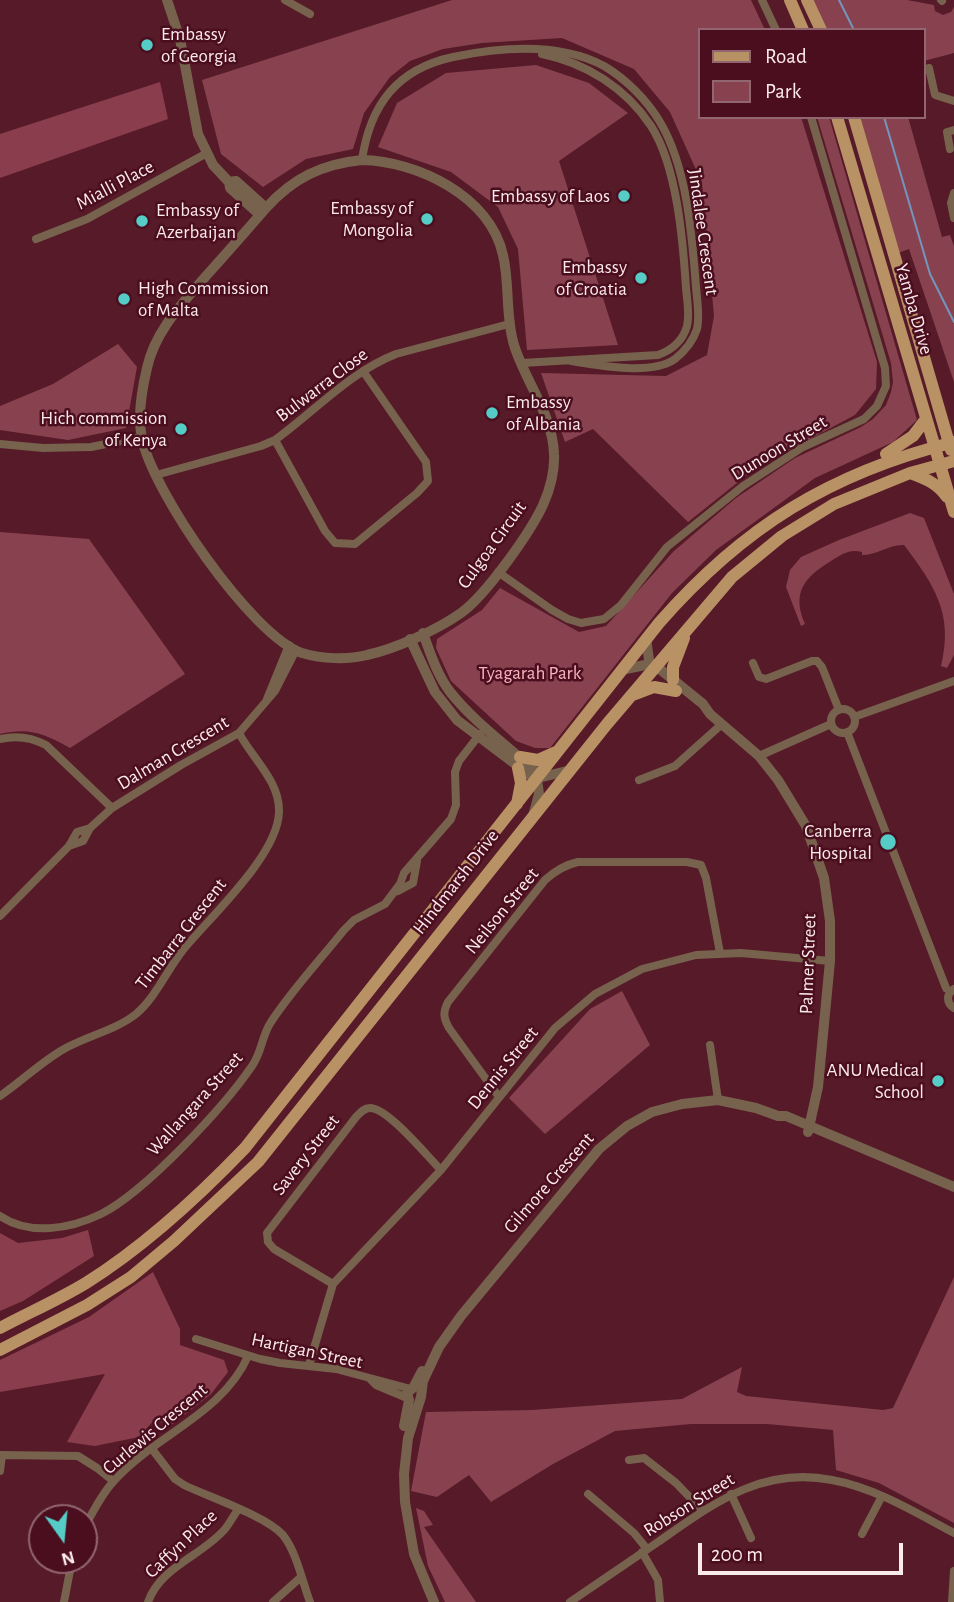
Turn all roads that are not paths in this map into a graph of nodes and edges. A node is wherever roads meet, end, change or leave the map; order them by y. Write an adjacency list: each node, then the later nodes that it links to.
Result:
1 (169, 0): 17 (street)
2 (285, 0): 6 (street)
3 (762, 0): 7 (street)
4 (790, 0): 8 (main road)
5 (807, 0): 9 (main road)
6 (310, 14)
7 (775, 28)
8 (802, 28)
9 (820, 28)
10 (929, 68): 11 (street)
11 (954, 101)
12 (812, 119): 40 (street, Dunoon Street)
13 (838, 119): 27 (main road, Yamba Drive)
14 (855, 119): 26 (main road, Yamba Drive)
15 (954, 130): 16 (street)
16 (950, 149)
17 (207, 153): 20 (street); 22 (street, Mialli Place)
18 (362, 160): 20 (street, Culgoa Circuit); 23 (street, Culgoa Circuit); 24 (street, Jindalee Crescent)
19 (954, 193): 21 (street)
20 (263, 212): 29 (street, Culgoa Circuit)
21 (954, 218)
22 (36, 239)
23 (509, 324): 24 (street, Culgoa Circuit); 25 (street, Bulwarra Close)
24 (522, 363): 40 (street, Culgoa Circuit)
25 (363, 371): 30 (street, Bulwarra Close); 30 (street)
26 (934, 392): 28 (main road); 31 (main road, Yamba Drive)
27 (926, 419): 33 (main road, Yamba Drive); 36 (main road)
28 (954, 426)
29 (141, 437): 32 (street); 38 (street, Culgoa Circuit)
30 (275, 440): 38 (street, Bulwarra Close)
31 (951, 442): 33 (main road, Hindmarsh Drive); 34 (main road, Yamba Drive)
32 (0, 444)
33 (934, 447): 35 (main road, Yamba Drive); 36 (main road, Hindmarsh Drive)
34 (954, 461): 35 (main road, Hindmarsh Drive)
35 (939, 464): 37 (main road, Hindmarsh Drive); 39 (main road, Yamba Drive)
36 (869, 468): 43 (main road, Hindmarsh Drive)
37 (910, 473): 39 (main road); 41 (main road, Hindmarsh Drive)
38 (156, 475): 45 (street, Culgoa Circuit)
39 (953, 507)
40 (498, 572): 42 (street, Culgoa Circuit)
41 (690, 624): 47 (main road, Hindmarsh Drive); 50 (main road)
42 (423, 633): 44 (street, Culgoa Circuit); 56 (street)
43 (646, 638): 47 (street); 48 (main road, Hindmarsh Drive)
44 (410, 639): 45 (street, Culgoa Circuit); 56 (street)
45 (293, 648): 58 (street, Dalman Crescent)
46 (753, 663): 52 (street)
47 (654, 668): 48 (street); 50 (street, Palmer Street); 51 (main road, Hindmarsh Drive)
48 (621, 670): 60 (main road, Hindmarsh Drive)
49 (954, 681): 53 (street)
50 (675, 685): 51 (main road); 54 (street, Palmer Street)
51 (633, 695): 63 (main road, Hindmarsh Drive)
52 (839, 710): 53 (street); 55 (street)
53 (854, 717): 57 (street)
54 (722, 724): 61 (street, Palmer Street); 65 (street)
55 (831, 724): 57 (street); 61 (street)
56 (482, 732): 62 (street); 81 (street, Wallangara Street)
57 (846, 732): 72 (street)
58 (239, 733): 67 (street, Dalman Crescent); 75 (street, Timbarra Crescent)
59 (0, 739): 67 (street)
60 (560, 750): 62 (main road); 64 (main road, Hindmarsh Drive)
61 (760, 756): 71 (street, Palmer Street)
62 (519, 762): 64 (street); 66 (main road)
63 (570, 770): 64 (street); 68 (main road, Hindmarsh Drive)
64 (538, 778): 66 (main road, Hindmarsh Drive); 68 (street)
65 (639, 780)
66 (517, 804): 83 (main road, Hindmarsh Drive)
67 (112, 808): 69 (street, Dalman Crescent)
68 (533, 816): 85 (main road, Hindmarsh Drive)
69 (0, 916)
70 (720, 953): 71 (street, Dennis Street); 76 (street, Dennis Street); 76 (street, Neilson Street)
71 (830, 961): 78 (street, Palmer Street)
72 (950, 990): 73 (street)
73 (954, 1008)
74 (710, 1045): 77 (street)
75 (0, 1096)
76 (499, 1097): 79 (street, Dennis Street)
77 (718, 1100): 78 (street, Gilmore Crescent); 88 (street, Gilmore Crescent)
78 (813, 1130): 80 (street, Gilmore Crescent)
79 (441, 1170): 82 (street, Dennis Street); 82 (street, Savery Street)
80 (954, 1187)
81 (0, 1216)
82 (333, 1284): 87 (street, Dennis Street)
83 (0, 1328)
84 (196, 1339): 86 (street, Hartigan Street)
85 (0, 1350)
86 (248, 1356): 87 (street, Hartigan Street); 90 (street, Curlewis Crescent)
87 (309, 1365): 88 (street, Hartigan Street)
88 (413, 1395): 89 (street, Gilmore Crescent)
89 (405, 1437): 112 (street, Gilmore Crescent); 113 (street, Gilmore Crescent)
90 (152, 1450): 94 (street, Curlewis Crescent); 99 (street)
91 (1, 1455): 93 (street); 94 (street)
92 (629, 1460): 100 (street)
93 (0, 1471)
94 (113, 1481): 98 (street, Curlewis Crescent)
95 (588, 1494): 104 (street)
96 (731, 1494): 97 (street, Robson Street); 100 (street, Robson Street); 103 (street)
97 (882, 1496): 101 (street, Robson Street); 102 (street)
98 (98, 1505)
99 (237, 1510): 107 (street); 109 (street, Caffyn Place)
100 (703, 1511): 104 (street, Robson Street)
101 (954, 1533)
102 (862, 1534)
103 (751, 1538)
104 (645, 1551): 114 (street, Robson Street); 115 (street)
105 (954, 1571): 116 (street)
106 (69, 1574): 108 (street)
107 (300, 1577): 110 (street); 111 (street)
108 (64, 1602)
109 (148, 1602)
110 (273, 1602)
111 (310, 1602)
112 (426, 1602)
113 (434, 1602)
114 (570, 1602)
115 (660, 1602)
116 (952, 1602)

